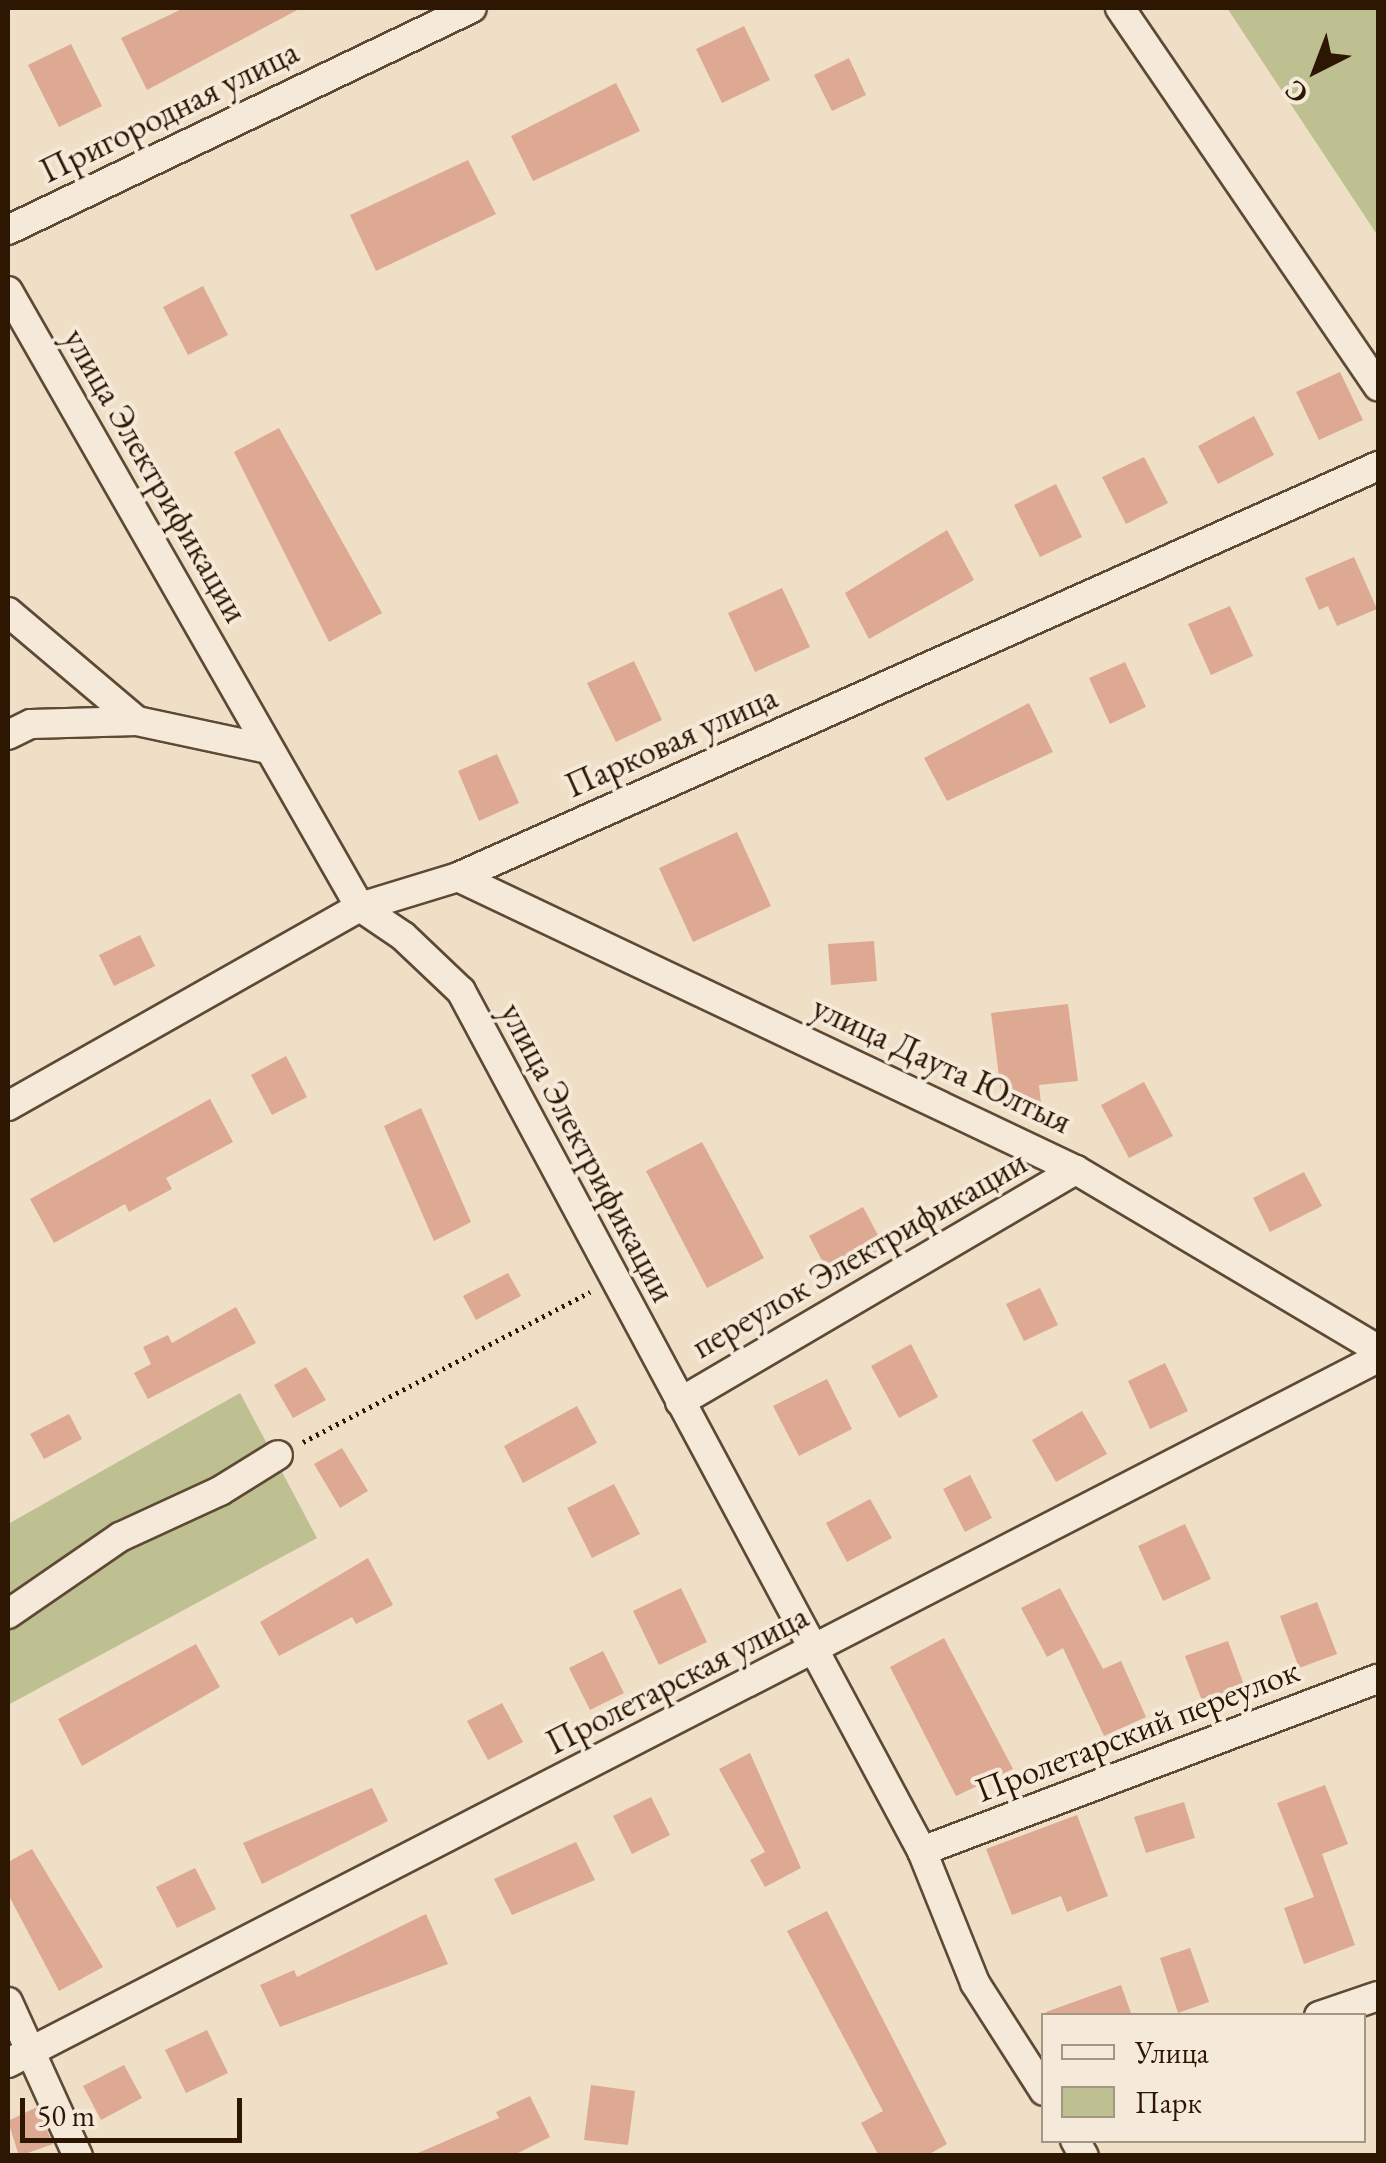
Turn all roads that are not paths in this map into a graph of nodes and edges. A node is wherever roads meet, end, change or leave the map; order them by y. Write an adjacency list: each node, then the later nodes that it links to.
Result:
1 (472, 8): 3 (street, Пригородная улица)
2 (1120, 8): 5 (street)
3 (8, 230)
4 (8, 291): 10 (street, улица Электрификации)
5 (1378, 386)
6 (1378, 466): 11 (street, Парковая улица)
7 (8, 612): 8 (street)
8 (137, 720): 9 (street); 10 (street)
9 (8, 734)
10 (268, 748): 12 (street, улица Электрификации)
11 (458, 878): 12 (street, Парковая улица); 14 (street, улица Даута Юлтыя)
12 (360, 907): 13 (street, Парковая улица); 17 (street, улица Электрификации)
13 (8, 1106)
14 (1076, 1170): 15 (street, улица Даута Юлтыя); 17 (street, переулок Электрификации)
15 (1378, 1349)
16 (1378, 1358): 20 (street, Пролетарская улица)
17 (680, 1402): 20 (street, улица Электрификации)
18 (278, 1455): 19 (street)
19 (8, 1614)
20 (818, 1650): 22 (street, улица Электрификации); 26 (street, Пролетарская улица)
21 (1378, 1680): 22 (street, Пролетарский переулок)
22 (922, 1850): 27 (street, улица Электрификации)
23 (1378, 1996): 25 (street)
24 (8, 2002): 26 (street)
25 (1328, 2013)
26 (17, 2058): 28 (street)
27 (1041, 2086)
28 (78, 2156)

